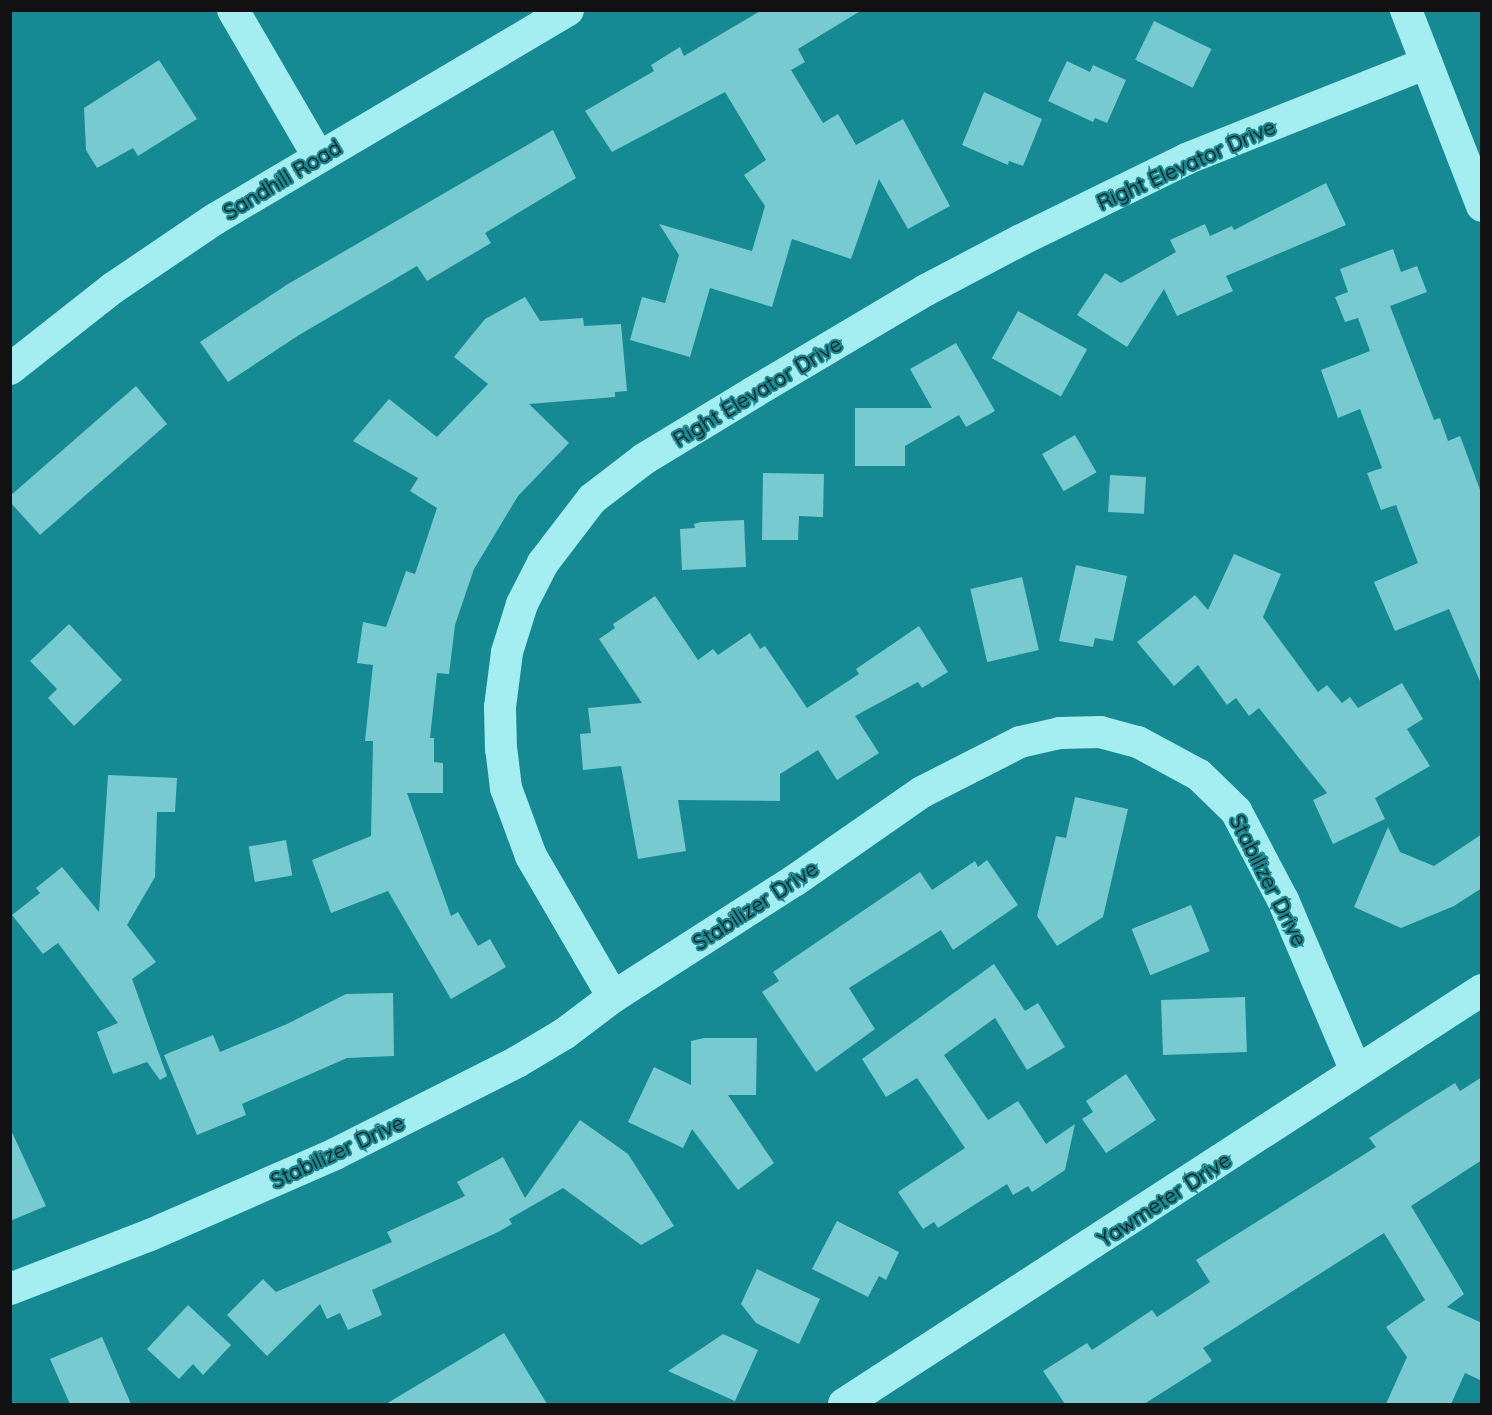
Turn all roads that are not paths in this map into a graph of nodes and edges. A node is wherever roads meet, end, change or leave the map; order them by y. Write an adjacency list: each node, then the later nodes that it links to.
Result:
1 (233, 10): 5 (street)
2 (568, 10): 5 (street, Sandhill Road)
3 (1406, 10): 4 (street)
4 (1427, 63): 6 (street); 9 (street, Right Elevator Drive)
5 (318, 156): 7 (street, Sandhill Road)
6 (1482, 206)
7 (10, 369)
8 (1482, 990): 10 (street, Yawmeter Drive)
9 (613, 998): 10 (street, Stabilizer Drive); 11 (street, Stabilizer Drive)
10 (1356, 1071): 12 (street, Yawmeter Drive)
11 (10, 1289)
12 (844, 1404)

